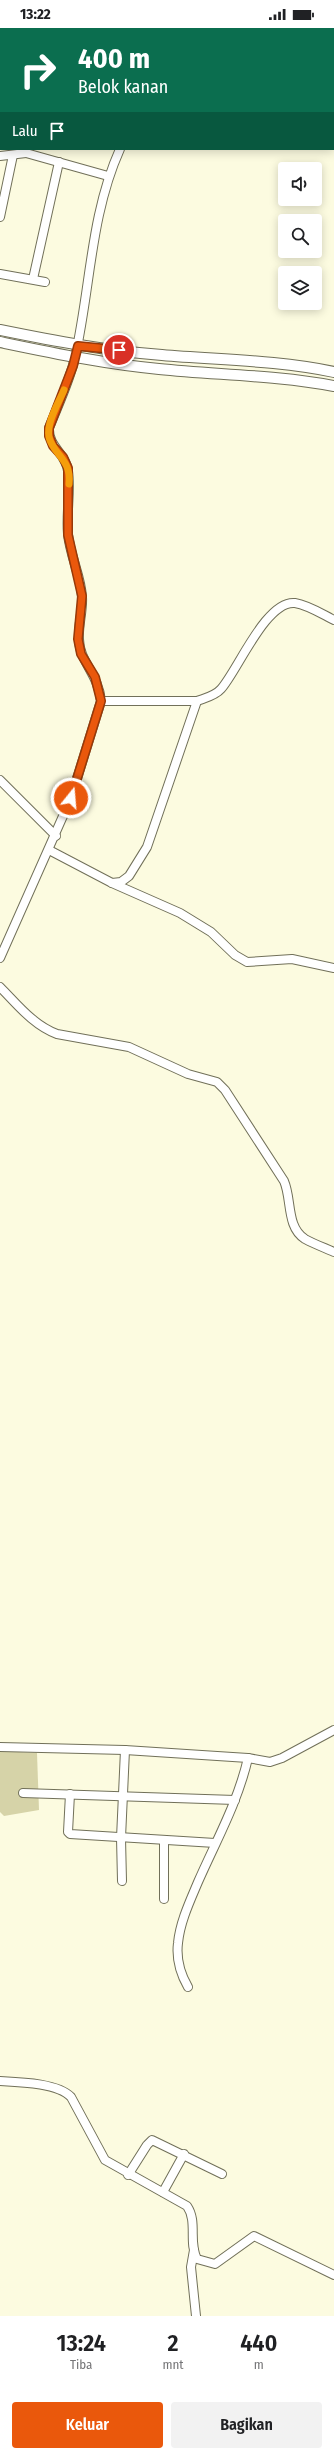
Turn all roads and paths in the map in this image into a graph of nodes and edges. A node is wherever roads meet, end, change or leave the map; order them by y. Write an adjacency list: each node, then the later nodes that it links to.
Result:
1 (120, 150): 6 (street)
2 (26, 151): 4 (street); 5 (street)
3 (0, 156): 4 (street)
4 (13, 156): 7 (street)
5 (59, 162): 6 (street); 9 (street)
6 (108, 176): 13 (street)
7 (0, 217)
8 (0, 274): 9 (street)
9 (33, 279): 10 (street)
10 (45, 282)
11 (0, 330): 13 (street)
12 (0, 342): 14 (street)
13 (78, 346): 14 (street); 15 (street)
14 (75, 358): 16 (street); 18 (street)
15 (334, 372)
16 (334, 386)
17 (334, 620): 19 (street)
18 (101, 701): 19 (street); 21 (street)
19 (197, 701): 23 (street)
20 (0, 780): 21 (street)
21 (56, 836): 22 (street)
22 (49, 850): 23 (street); 24 (street)
23 (112, 883): 25 (street)
24 (0, 958)
25 (334, 968)
26 (0, 987): 27 (street)
27 (334, 1252)
28 (334, 1730): 31 (street)
29 (0, 1747): 30 (street)
30 (125, 1750): 31 (street); 34 (street)
31 (248, 1758): 35 (street)
32 (23, 1793): 33 (street)
33 (70, 1794): 34 (street); 36 (street)
34 (124, 1795): 35 (street); 36 (street)
35 (235, 1800): 38 (street)
36 (121, 1838): 37 (street); 39 (street)
37 (164, 1841): 38 (street); 40 (street)
38 (215, 1843): 41 (street)
39 (122, 1881)
40 (164, 1899)
41 (188, 1987)
42 (0, 2081): 44 (street)
43 (184, 2154): 44 (street); 45 (street); 46 (street)
44 (128, 2174): 46 (street)
45 (222, 2174)
46 (163, 2192): 47 (street)
47 (194, 2250): 48 (street); 49 (street)
48 (334, 2275)
49 (196, 2316)

